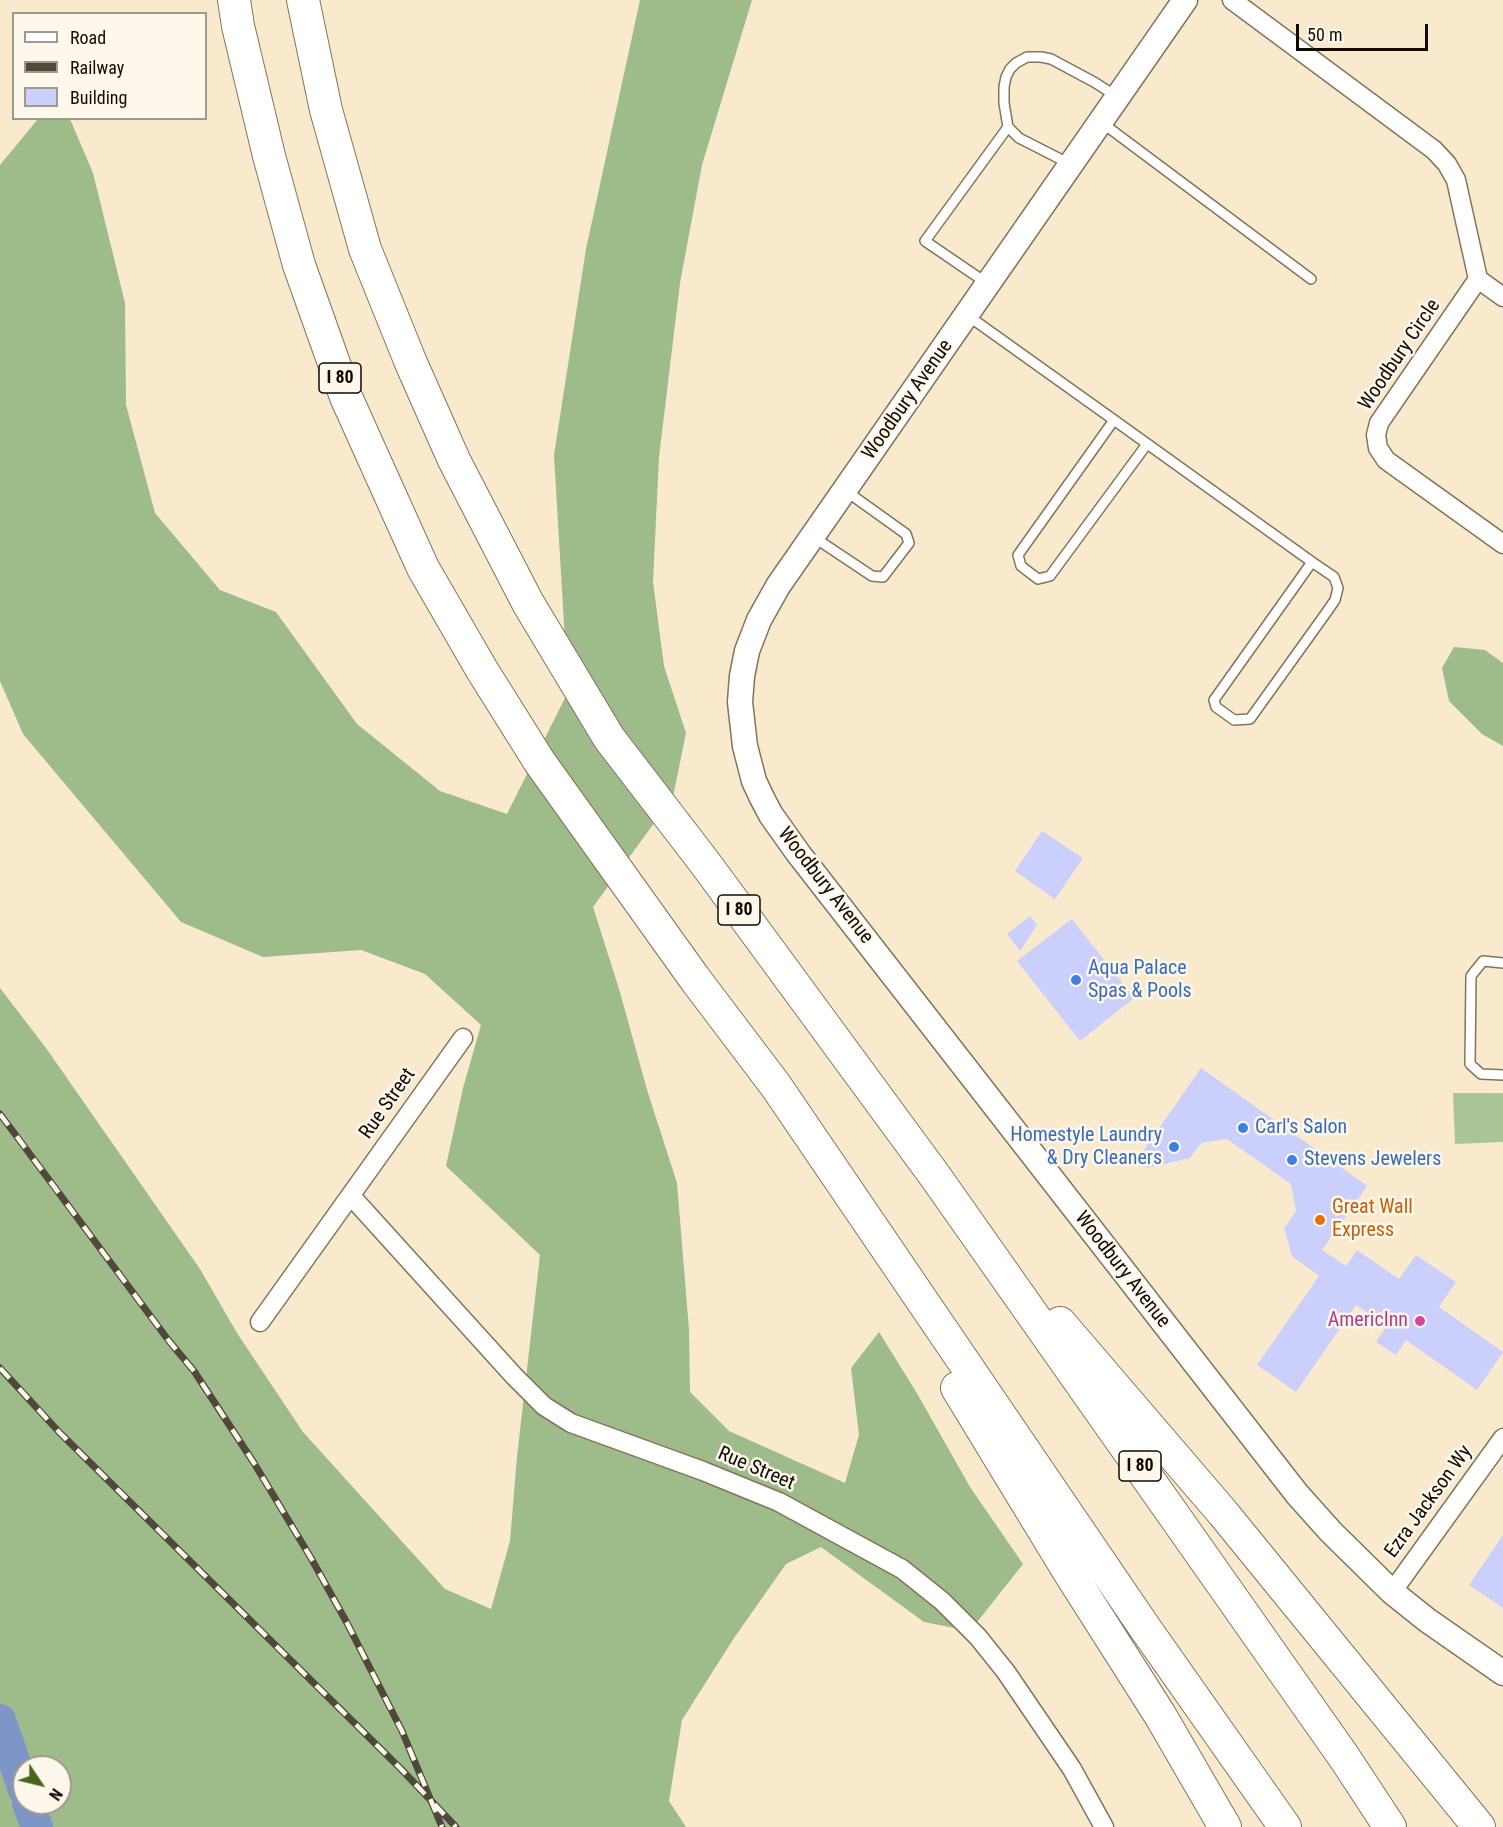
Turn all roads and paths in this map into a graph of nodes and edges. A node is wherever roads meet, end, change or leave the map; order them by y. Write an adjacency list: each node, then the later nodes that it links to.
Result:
1 (234, 0): 23 (highway, I 80)
2 (303, 0): 24 (highway, I 80)
3 (1185, 0): 5 (main road, Woodbury Avenue)
4 (1232, 0): 10 (street)
5 (1118, 98): 6 (main road, Woodbury Avenue); 7 (lane)
6 (1101, 122): 8 (main road, Woodbury Avenue); 9 (lane)
7 (1008, 127): 8 (lane); 11 (lane)
8 (1072, 164): 11 (main road, Woodbury Avenue)
9 (1311, 279)
10 (1478, 279): 12 (street); 18 (street, Woodbury Circle)
11 (989, 284): 13 (main road, Woodbury Avenue)
12 (1503, 297)
13 (967, 315): 14 (lane); 16 (main road, Woodbury Avenue)
14 (1114, 420): 15 (lane); 15 (lane)
15 (1147, 444): 19 (lane)
16 (844, 490): 17 (main road, Woodbury Avenue); 17 (lane)
17 (812, 536): 28 (main road, Woodbury Avenue)
18 (1503, 544)
19 (1312, 562): 19 (lane)
20 (1503, 963): 22 (lane)
21 (463, 1038): 25 (street, Rue Street)
22 (1503, 1075)
23 (776, 1086): 31 (highway); 32 (highway, I 80)
24 (935, 1176): 33 (highway, I 80); 34 (highway)
25 (351, 1196): 26 (street, Rue Street); 30 (street, Rue Street)
26 (260, 1322)
27 (1503, 1438): 28 (street, Ezra Jackson Wy)
28 (1392, 1592): 29 (main road, Woodbury Avenue)
29 (1503, 1673)
30 (1104, 1827)
31 (1225, 1827)
32 (1285, 1827)
33 (1390, 1827)
34 (1479, 1827)

